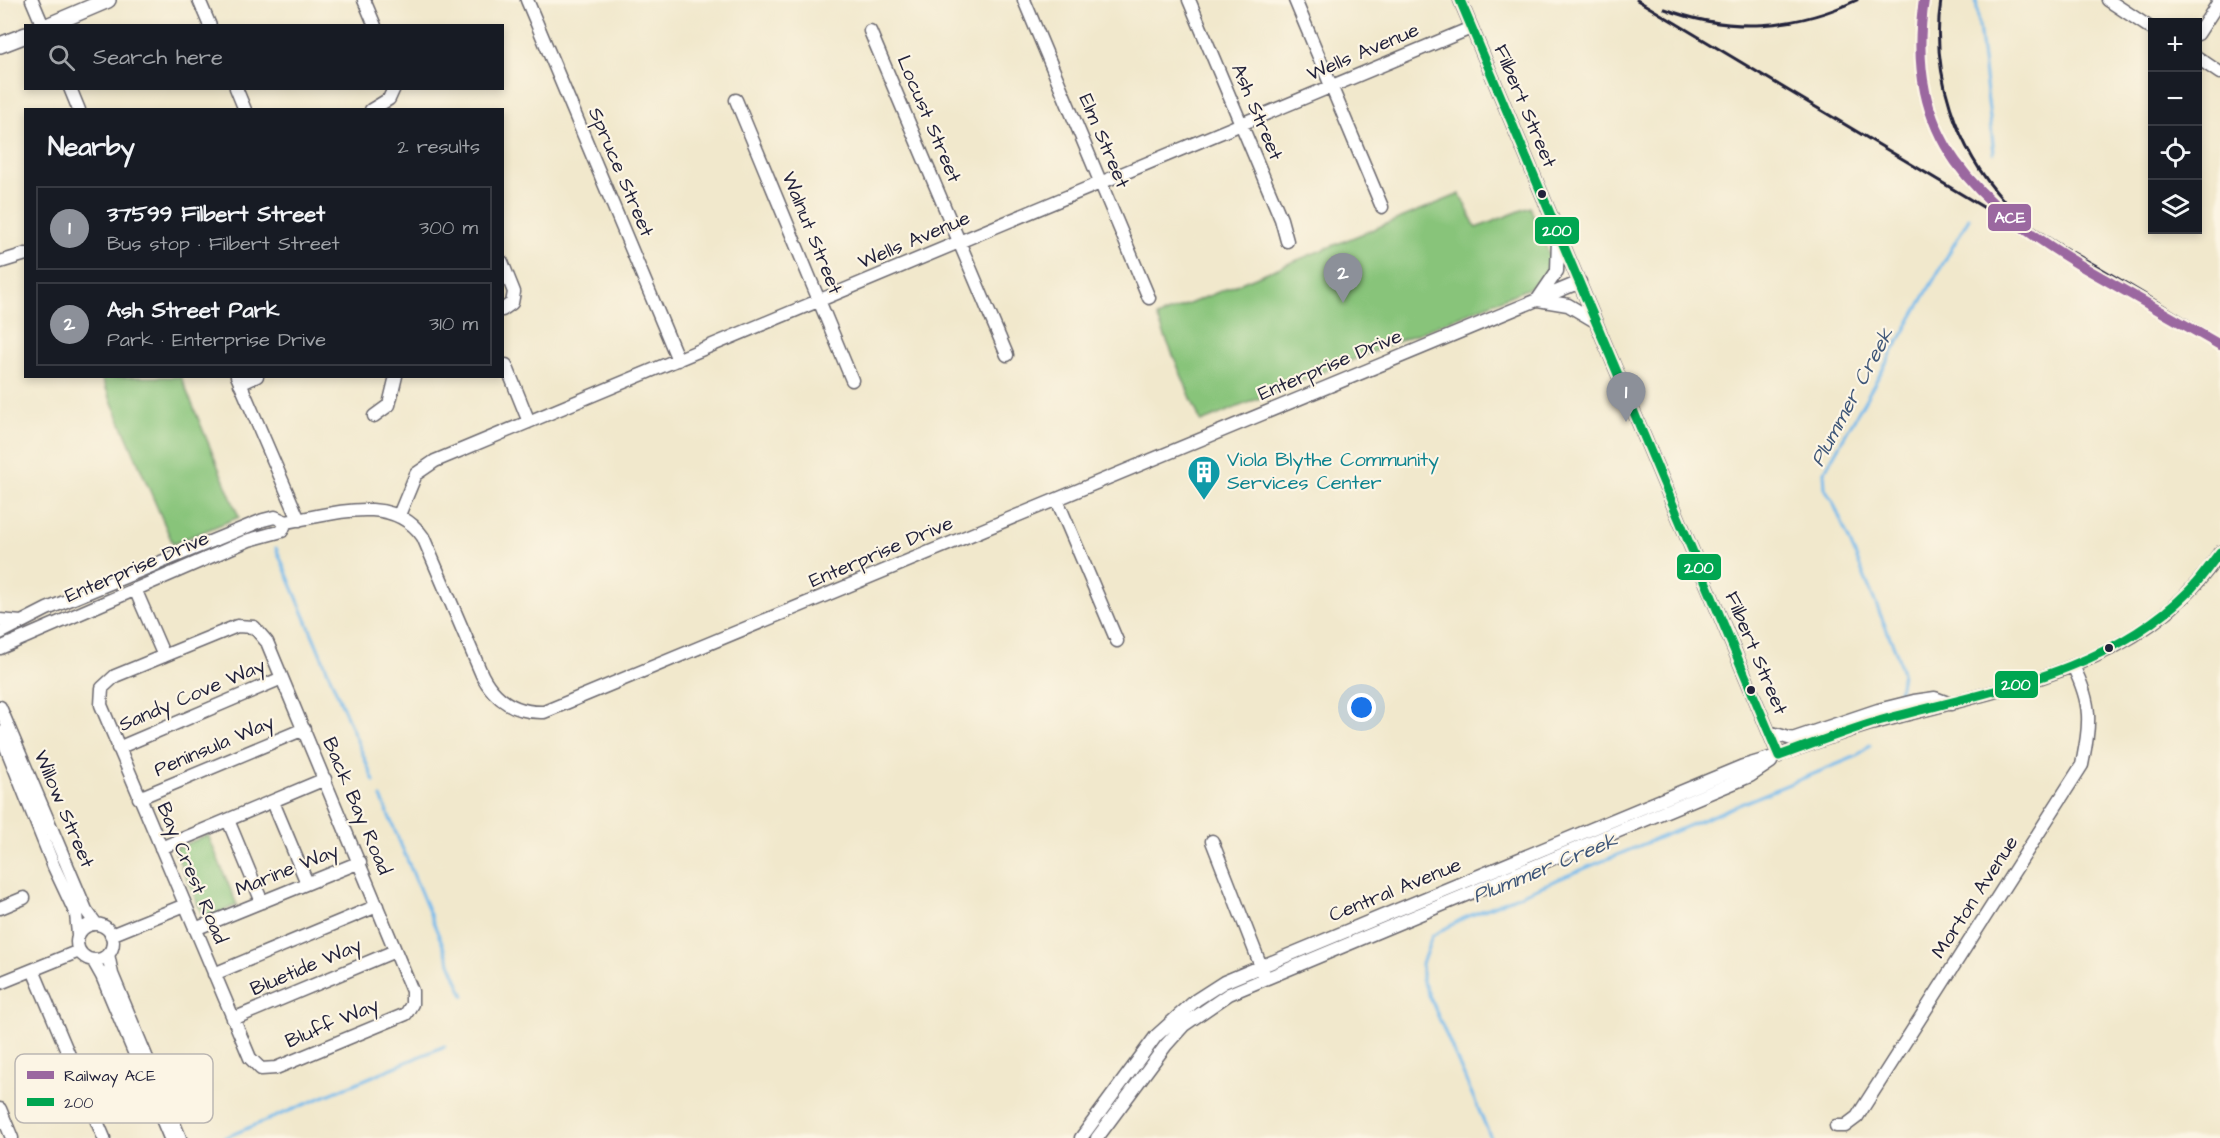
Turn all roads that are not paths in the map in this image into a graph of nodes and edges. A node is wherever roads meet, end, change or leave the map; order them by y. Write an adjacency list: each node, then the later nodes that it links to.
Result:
1 (32, 0): 12 (street)
2 (108, 0): 13 (main road)
3 (199, 0): 14 (street)
4 (364, 0): 15 (street)
5 (527, 0): 48 (street, Spruce Street)
6 (1024, 0): 33 (street, Elm Street)
7 (1189, 0): 32 (street, Ash Street)
8 (1295, 0): 24 (street)
9 (1460, 0): 17 (street, Filbert Street)
10 (2108, 0): 16 (street)
11 (2220, 0): 18 (street)
12 (44, 24)
13 (50, 24)
14 (209, 24)
15 (374, 24)
16 (2148, 26)
17 (1471, 28): 24 (street, Wells Avenue); 35 (street, Filbert Street)
18 (2202, 28)
19 (870, 30): 37 (street, Locust Street)
20 (24, 35): 21 (main road)
21 (0, 45)
22 (2202, 61): 23 (street)
23 (2220, 73)
24 (1331, 87): 32 (street, Wells Avenue); 34 (street)
25 (71, 90): 29 (street)
26 (237, 90): 30 (street)
27 (394, 90): 31 (street)
28 (736, 100): 44 (street, Walnut Street)
29 (78, 108)
30 (244, 108)
31 (374, 108)
32 (1241, 124): 33 (street, Wells Avenue); 36 (street, Ash Street)
33 (1100, 183): 37 (street, Wells Avenue); 42 (street, Elm Street)
34 (1382, 207)
35 (1557, 232): 41 (street, Filbert Street); 43 (street)
36 (1287, 241)
37 (959, 242): 44 (street, Wells Avenue); 47 (street, Locust Street)
38 (24, 255): 39 (street)
39 (0, 262)
40 (504, 267): 45 (street)
41 (1580, 282): 43 (street, Enterprise Drive); 46 (street, Filbert Street)
42 (1149, 298)
43 (1537, 300): 46 (street); 55 (street, Enterprise Drive)
44 (819, 301): 48 (street, Wells Avenue); 52 (street, Walnut Street)
45 (504, 308)
46 (1595, 321): 73 (street, Filbert Street)
47 (1007, 355)
48 (678, 360): 54 (street, Wells Avenue)
49 (506, 365): 54 (street)
50 (396, 378): 53 (street)
51 (238, 380): 57 (street)
52 (852, 380)
53 (374, 416)
54 (530, 422): 56 (street, Wells Avenue)
55 (1057, 500): 56 (street, Enterprise Drive); 64 (street)
56 (399, 515): 57 (street, Enterprise Drive)
57 (299, 520): 58 (street, Enterprise Drive)
58 (286, 522): 60 (street, Enterprise Drive); 62 (street, Enterprise Drive)
59 (2220, 552): 67 (street, Central Avenue)
60 (135, 589): 65 (street, Enterprise Drive); 66 (street)
61 (0, 620): 62 (street)
62 (22, 622): 63 (street, Enterprise Drive)
63 (0, 633)
64 (1117, 641)
65 (0, 648)
66 (164, 656): 68 (street, Back Bay Road); 74 (street, Bay Crest Road)
67 (2073, 666): 69 (street, Central Avenue); 111 (street, Morton Avenue)
68 (282, 678): 71 (street, Back Bay Road); 74 (street, Sandy Cove Way)
69 (1951, 704): 73 (street); 75 (street, Central Avenue)
70 (0, 707): 89 (street, Willow Street)
71 (304, 729): 76 (street, Back Bay Road); 77 (street, Peninsula Way)
72 (0, 732): 91 (street, Willow Street)
73 (1769, 732): 75 (street, Filbert Street)
74 (118, 748): 77 (street, Bay Crest Road)
75 (1779, 756): 98 (street, Central Avenue)
76 (325, 779): 78 (street); 82 (street, Back Bay Road)
77 (139, 798): 81 (street, Bay Crest Road)
78 (273, 802): 79 (street); 83 (street)
79 (228, 820): 81 (street); 85 (street)
80 (1212, 841): 98 (street)
81 (161, 848): 86 (street, Bay Crest Road)
82 (360, 862): 83 (street, Marine Way); 87 (street, Back Bay Road)
83 (307, 883): 85 (street, Marine Way)
84 (24, 898): 88 (street)
85 (262, 902): 90 (street, Marine Way)
86 (185, 905): 90 (street, Bay Crest Road); 92 (street)
87 (377, 906): 94 (street, Back Bay Road); 99 (street)
88 (0, 908)
89 (96, 924): 91 (street); 92 (street)
90 (195, 929): 99 (street, Bay Crest Road)
91 (78, 934): 93 (street)
92 (111, 935): 95 (street)
93 (79, 951): 96 (street); 97 (street)
94 (395, 951): 101 (street, Back Bay Road); 102 (street, Bluetide Way)
95 (108, 954): 96 (street); 105 (street)
96 (93, 960): 104 (street)
97 (33, 970): 100 (street); 103 (street)
98 (1263, 972): 116 (street, Central Avenue); 117 (street, Central Avenue)
99 (214, 974): 102 (street, Bay Crest Road)
100 (0, 983)
101 (412, 1004): 106 (street, Bluff Way)
102 (233, 1019): 106 (street, Bay Crest Road)
103 (68, 1054)
104 (135, 1054)
105 (145, 1054)
106 (261, 1069)
107 (0, 1109): 112 (street)
108 (98, 1123): 113 (street)
109 (164, 1123): 114 (street)
110 (174, 1123): 115 (street)
111 (1836, 1126)
112 (12, 1138)
113 (104, 1138)
114 (170, 1138)
115 (180, 1138)
116 (1082, 1138)
117 (1097, 1138)

